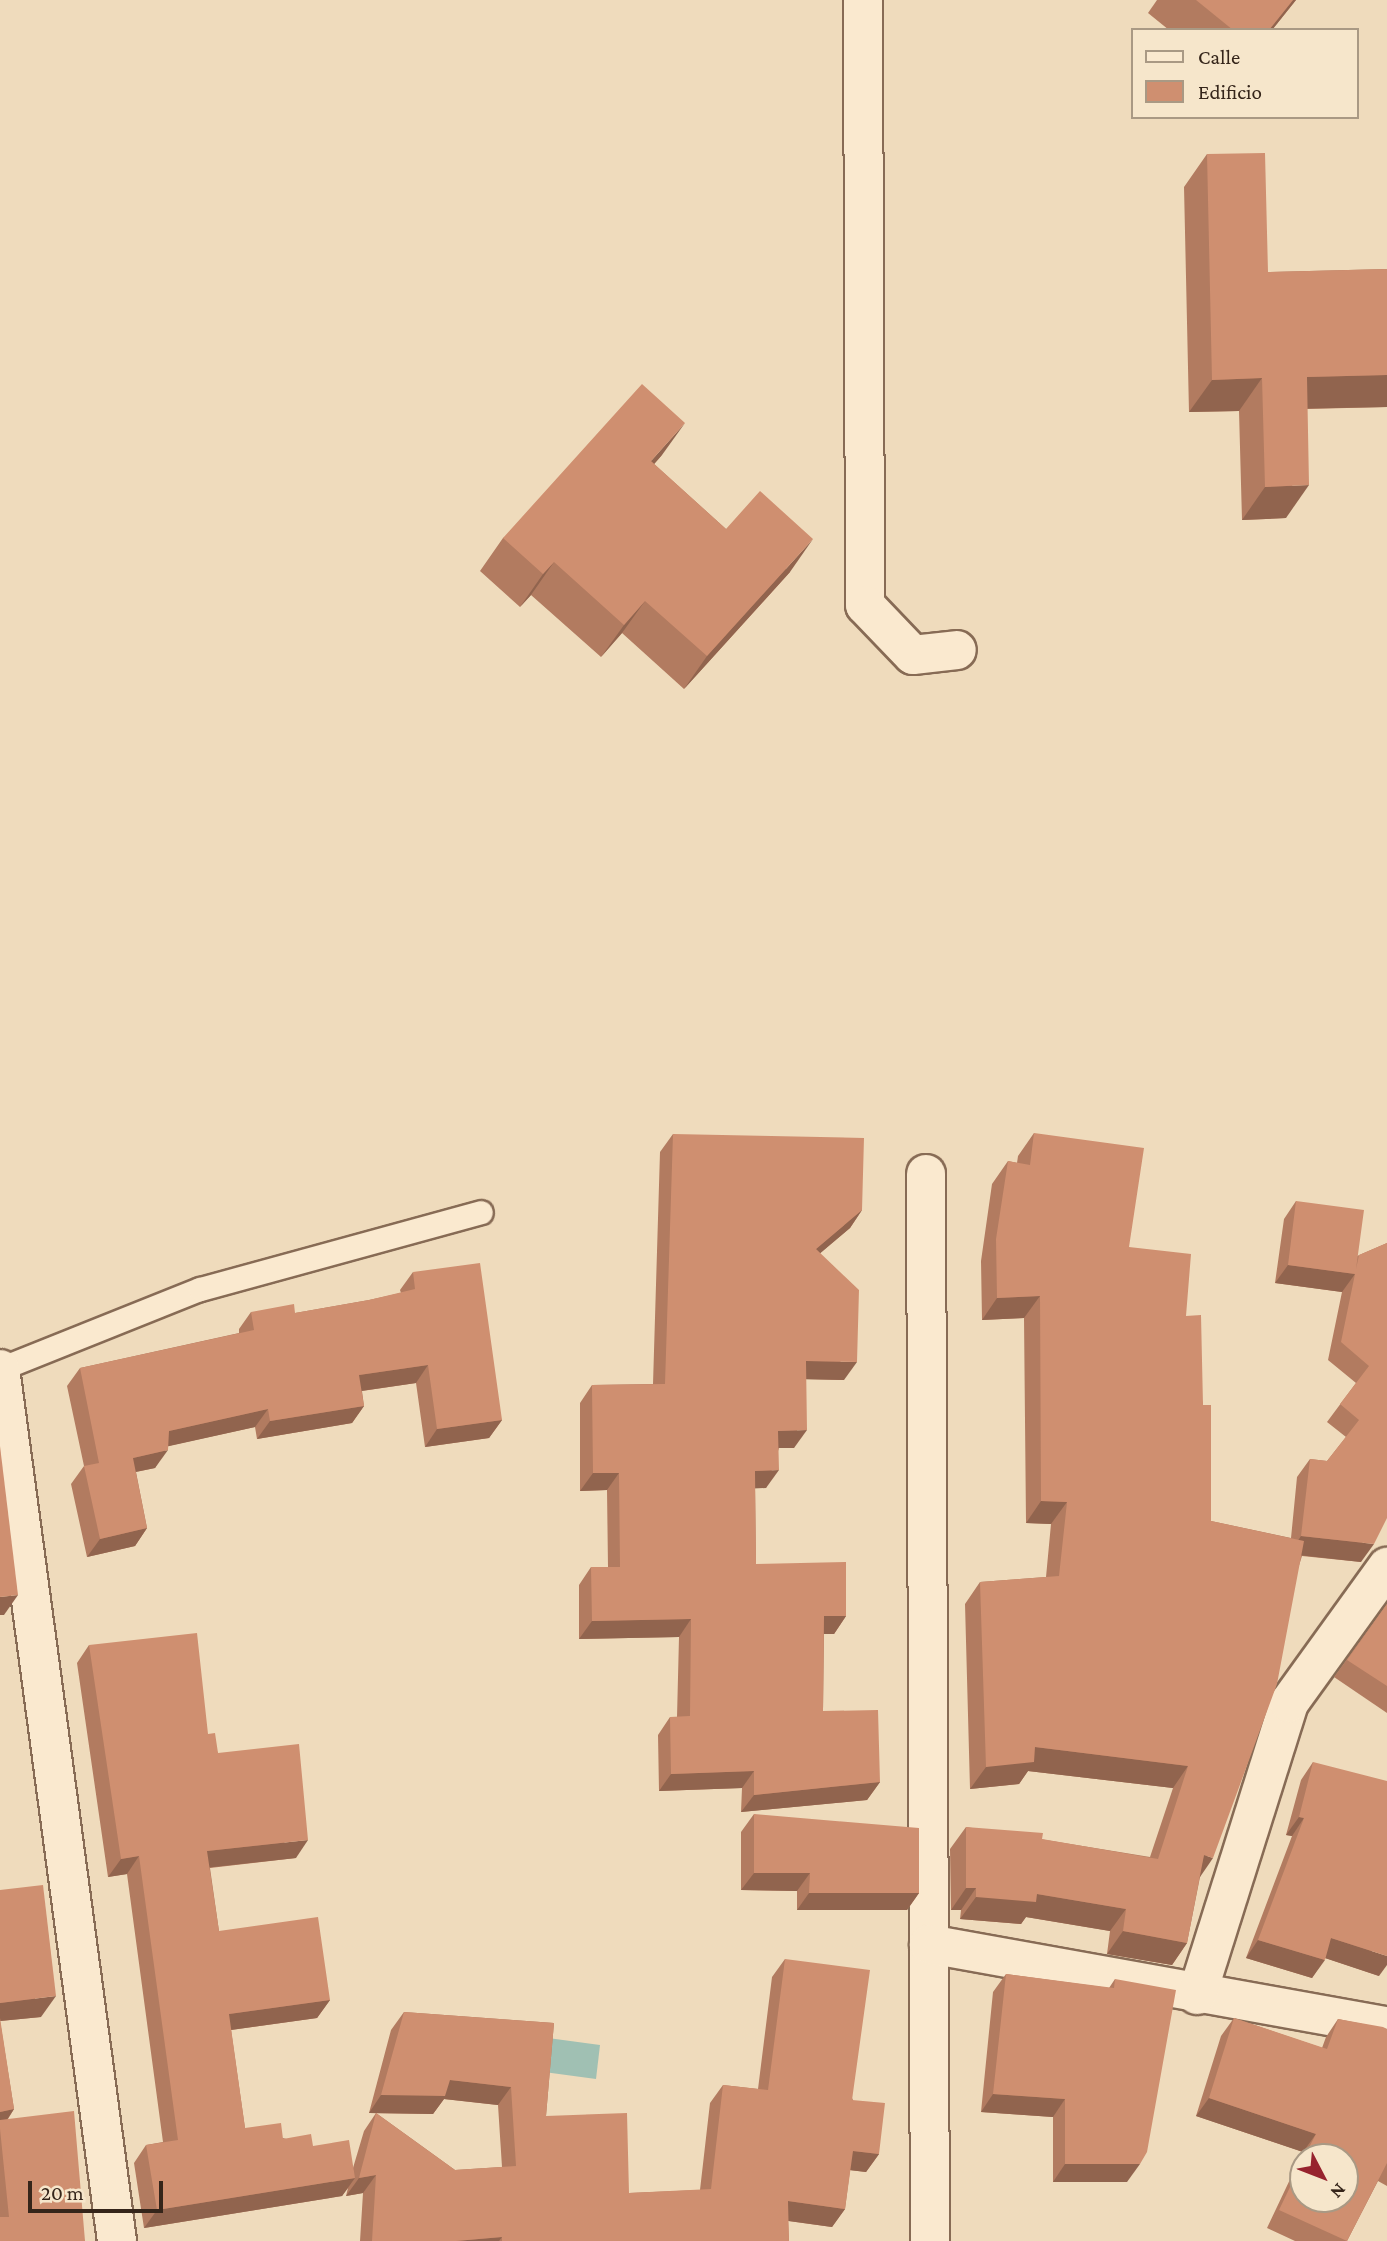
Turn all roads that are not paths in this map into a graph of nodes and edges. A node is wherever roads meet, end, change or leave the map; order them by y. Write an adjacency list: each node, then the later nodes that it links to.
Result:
1 (863, 0): 2 (street)
2 (957, 650)
3 (926, 1174): 7 (street)
4 (481, 1212): 5 (lane)
5 (1, 1368): 10 (street)
6 (1387, 1567): 8 (street)
7 (929, 1944): 8 (street); 11 (street)
8 (1197, 1996): 9 (street)
9 (1387, 2026)
10 (117, 2241)
11 (930, 2241)

